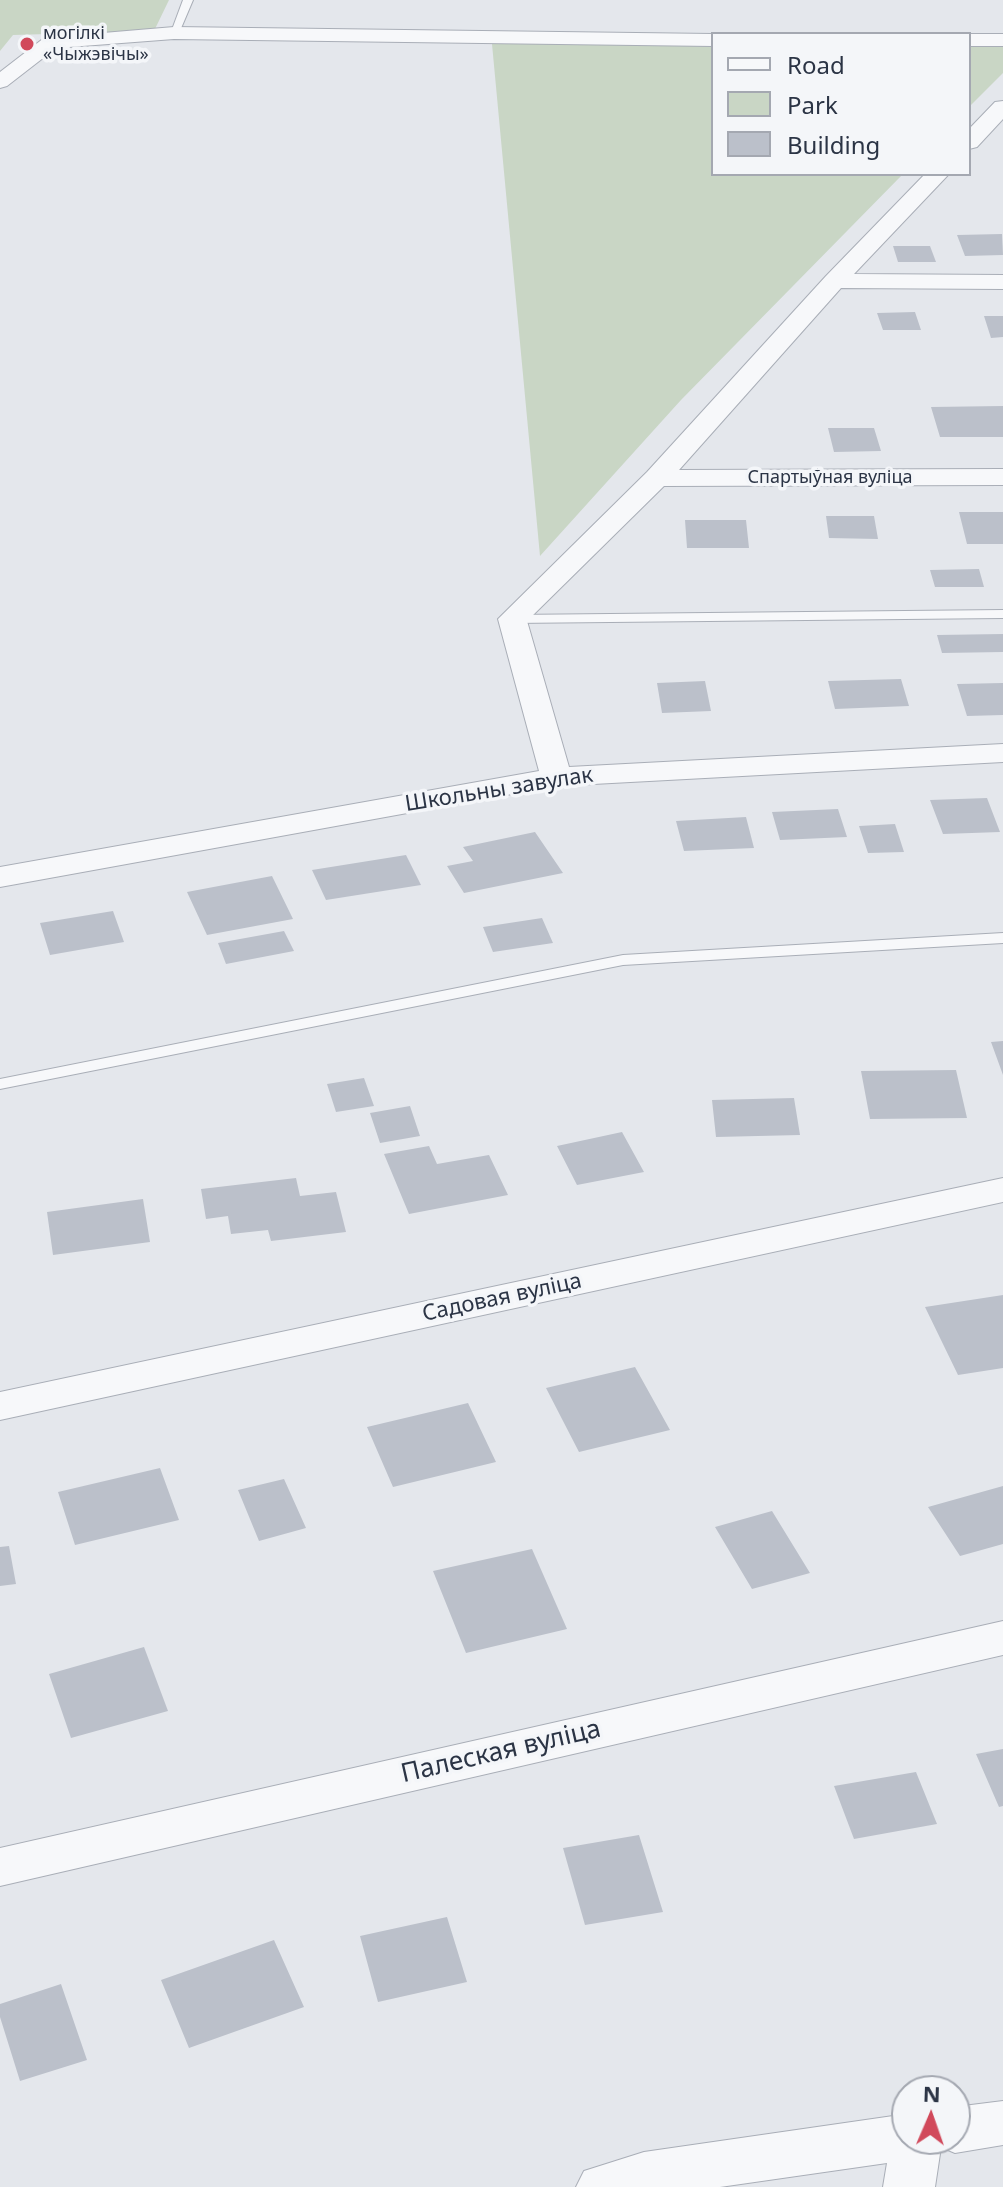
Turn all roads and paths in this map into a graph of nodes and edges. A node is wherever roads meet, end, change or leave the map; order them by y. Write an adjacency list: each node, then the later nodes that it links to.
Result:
1 (188, 0): 2 (lane)
2 (174, 33): 3 (street); 6 (street)
3 (711, 40)
4 (971, 40): 5 (street)
5 (1003, 40)
6 (0, 82)
7 (999, 116): 8 (street)
8 (971, 140)
9 (936, 176): 10 (street)
10 (834, 281): 11 (street); 13 (street)
11 (1003, 282)
12 (1003, 477): 13 (street, Спартыўная вуліца)
13 (657, 478): 15 (street)
14 (1003, 614): 15 (lane)
15 (512, 619): 17 (street)
16 (1003, 753): 17 (street, Школьны завулак)
17 (556, 777): 18 (street, Школьны завулак)
18 (0, 877)
19 (1003, 938): 20 (lane)
20 (0, 1084)
21 (1003, 1190): 22 (street, Садовая вуліца)
22 (0, 1406)
23 (1003, 1638): 24 (street, Палеская вуліца)
24 (0, 1867)
25 (1003, 2123): 26 (street)
26 (971, 2128)
27 (891, 2139): 29 (street)
28 (914, 2155): 30 (street)
29 (602, 2187)
30 (909, 2187)

